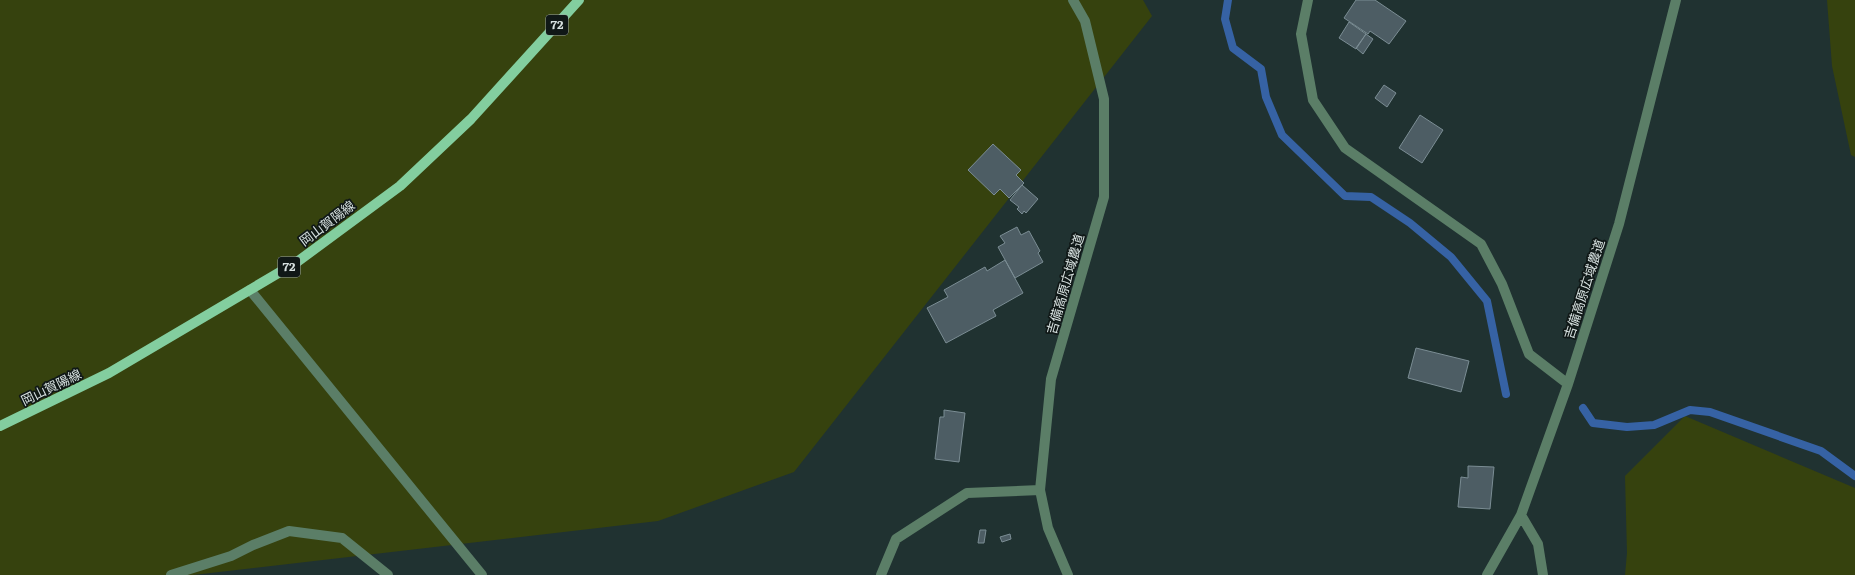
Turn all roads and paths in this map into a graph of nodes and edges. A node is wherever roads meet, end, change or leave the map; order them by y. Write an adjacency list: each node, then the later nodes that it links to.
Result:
1 (579, 0): 5 (main road, 岡山賀陽線 / 72)
2 (1073, 0): 8 (street, 吉備高原広域農道)
3 (1308, 0): 6 (street)
4 (1676, 0): 6 (street, 吉備高原広域農道)
5 (250, 290): 7 (main road, 岡山賀陽線 / 72); 12 (street)
6 (1568, 384): 9 (street, 吉備高原広域農道)
7 (0, 426)
8 (1040, 490): 13 (street); 14 (street, 吉備高原広域農道)
9 (1521, 515): 15 (street, 吉備高原広域農道); 16 (street)
10 (171, 575): 11 (street)
11 (388, 575)
12 (482, 575)
13 (882, 575)
14 (1068, 575)
15 (1487, 575)
16 (1543, 575)

